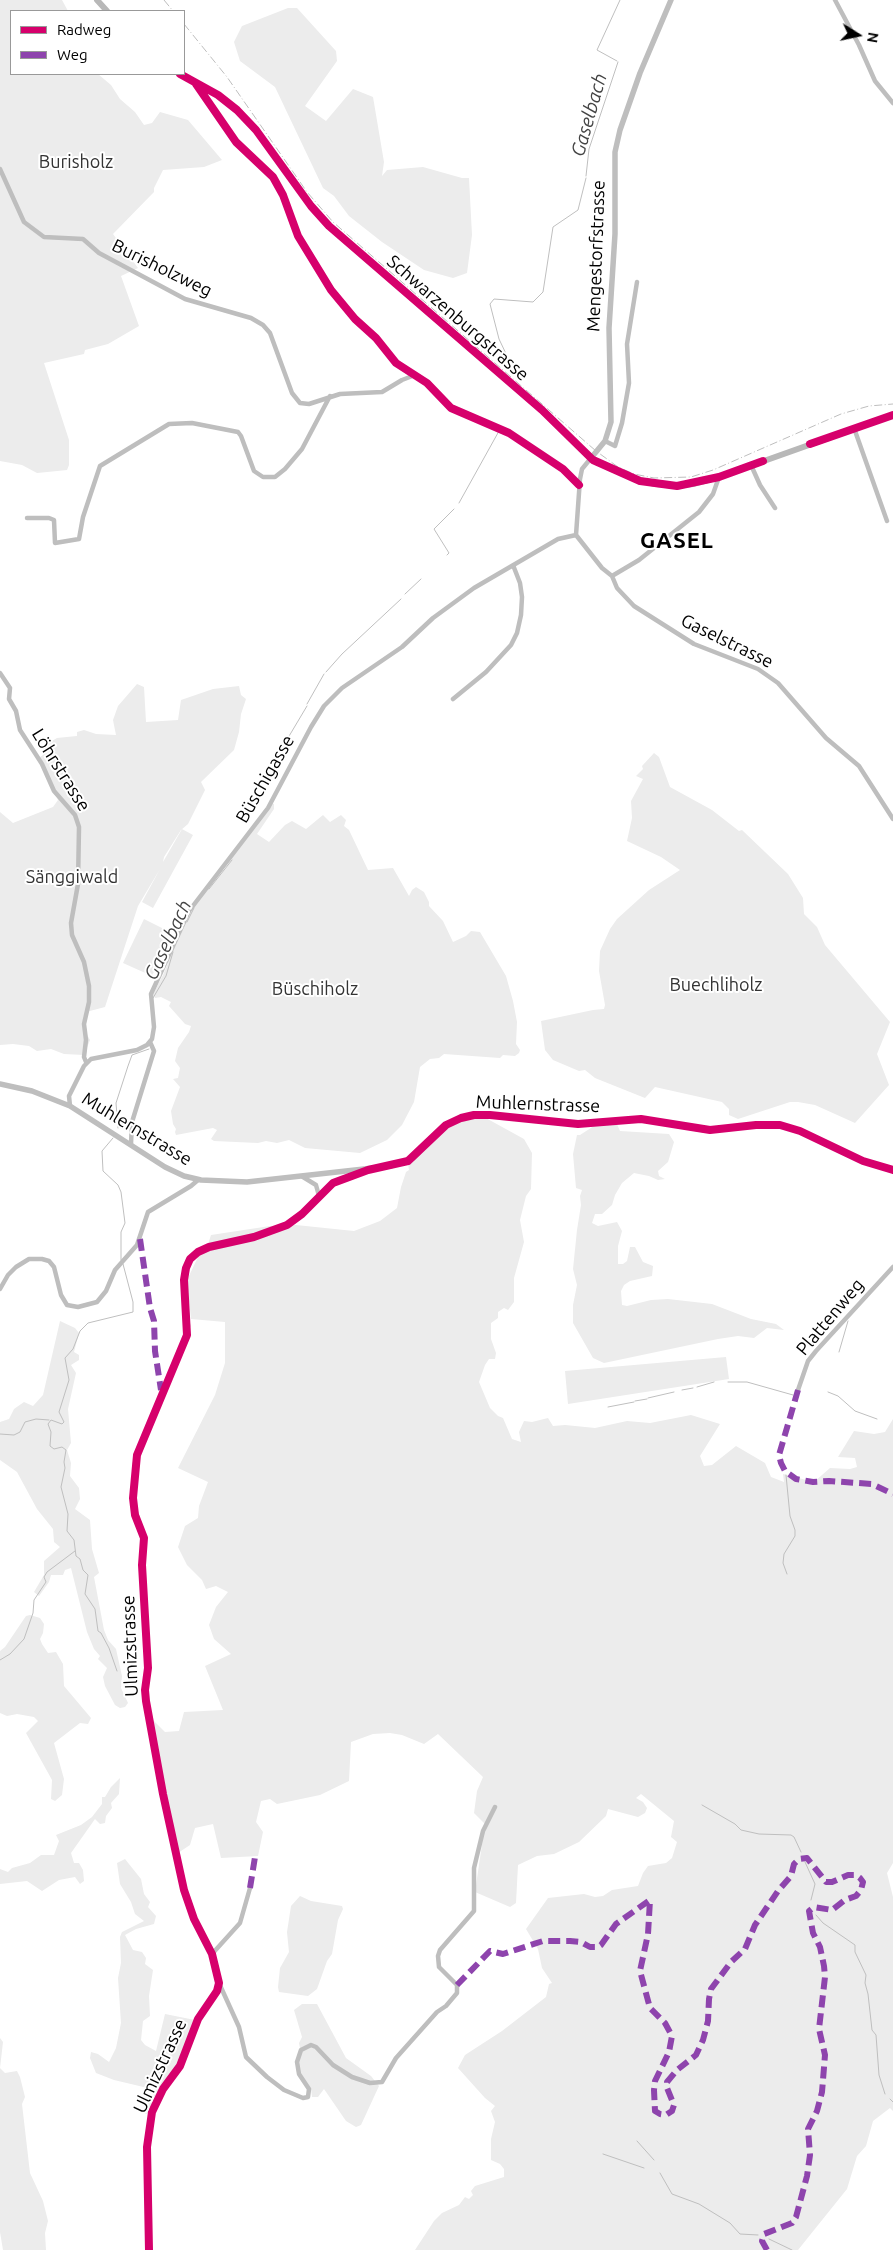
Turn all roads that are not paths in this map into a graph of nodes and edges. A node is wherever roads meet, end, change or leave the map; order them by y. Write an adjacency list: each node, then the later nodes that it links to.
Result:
1 (97, 0): 4 (main road)
2 (671, 0): 14 (street, Mengestorfstrasse)
3 (835, 0): 7 (street)
4 (106, 10)
5 (182, 75): 6 (main road, Schwarzenburgstrasse)
6 (195, 82): 10 (street); 15 (main road, Schwarzenburgstrasse)
7 (893, 103)
8 (0, 169): 11 (street, Burisholzweg)
9 (637, 282): 14 (street)
10 (406, 369)
11 (330, 396): 18 (street, Burisholzweg); 20 (street)
12 (893, 415): 13 (main road, Schwarzenburgstrasse)
13 (854, 428): 16 (main road, Schwarzenburgstrasse); 21 (street)
14 (605, 441): 15 (street, Mengestorfstrasse)
15 (591, 458): 17 (main road, Schwarzenburgstrasse); 18 (street)
16 (751, 465): 17 (main road, Schwarzenburgstrasse); 19 (street)
17 (719, 477): 24 (street)
18 (579, 485): 22 (street)
19 (774, 508)
20 (28, 518)
21 (887, 521)
22 (576, 535): 23 (street, Büschigasse); 24 (street, Gaselstrasse)
23 (513, 565): 26 (street); 28 (street, Büschigasse)
24 (612, 576): 27 (street, Gaselstrasse)
25 (0, 673): 29 (street, Löhrstrasse)
26 (453, 700)
27 (893, 818)
28 (150, 1042): 29 (street); 34 (street, Büschigasse)
29 (86, 1062): 31 (street)
30 (0, 1084): 32 (street, Muhlernstrasse)
31 (69, 1096): 32 (street); 33 (street)
32 (60, 1101): 33 (street, Muhlernstrasse)
33 (70, 1106): 34 (street, Muhlernstrasse)
34 (131, 1144): 38 (street, Muhlernstrasse)
35 (368, 1170): 36 (street, Muhlernstrasse); 37 (street, Muhlernstrasse); 39 (street, Ulmizstrasse)
36 (893, 1170)
37 (303, 1177): 38 (street, Muhlernstrasse); 39 (street)
38 (198, 1180): 41 (street)
39 (319, 1196): 45 (street, Ulmizstrasse)
40 (893, 1266): 42 (street, Plattenweg)
41 (0, 1289)
42 (798, 1390)
43 (495, 1807): 48 (street)
44 (250, 1888): 45 (street)
45 (212, 1954): 46 (street, Ulmizstrasse)
46 (219, 1983): 47 (street, Ulmizstrasse); 48 (street)
47 (215, 1993): 48 (street); 49 (street, Ulmizstrasse)
48 (224, 1994)
49 (149, 2250)

